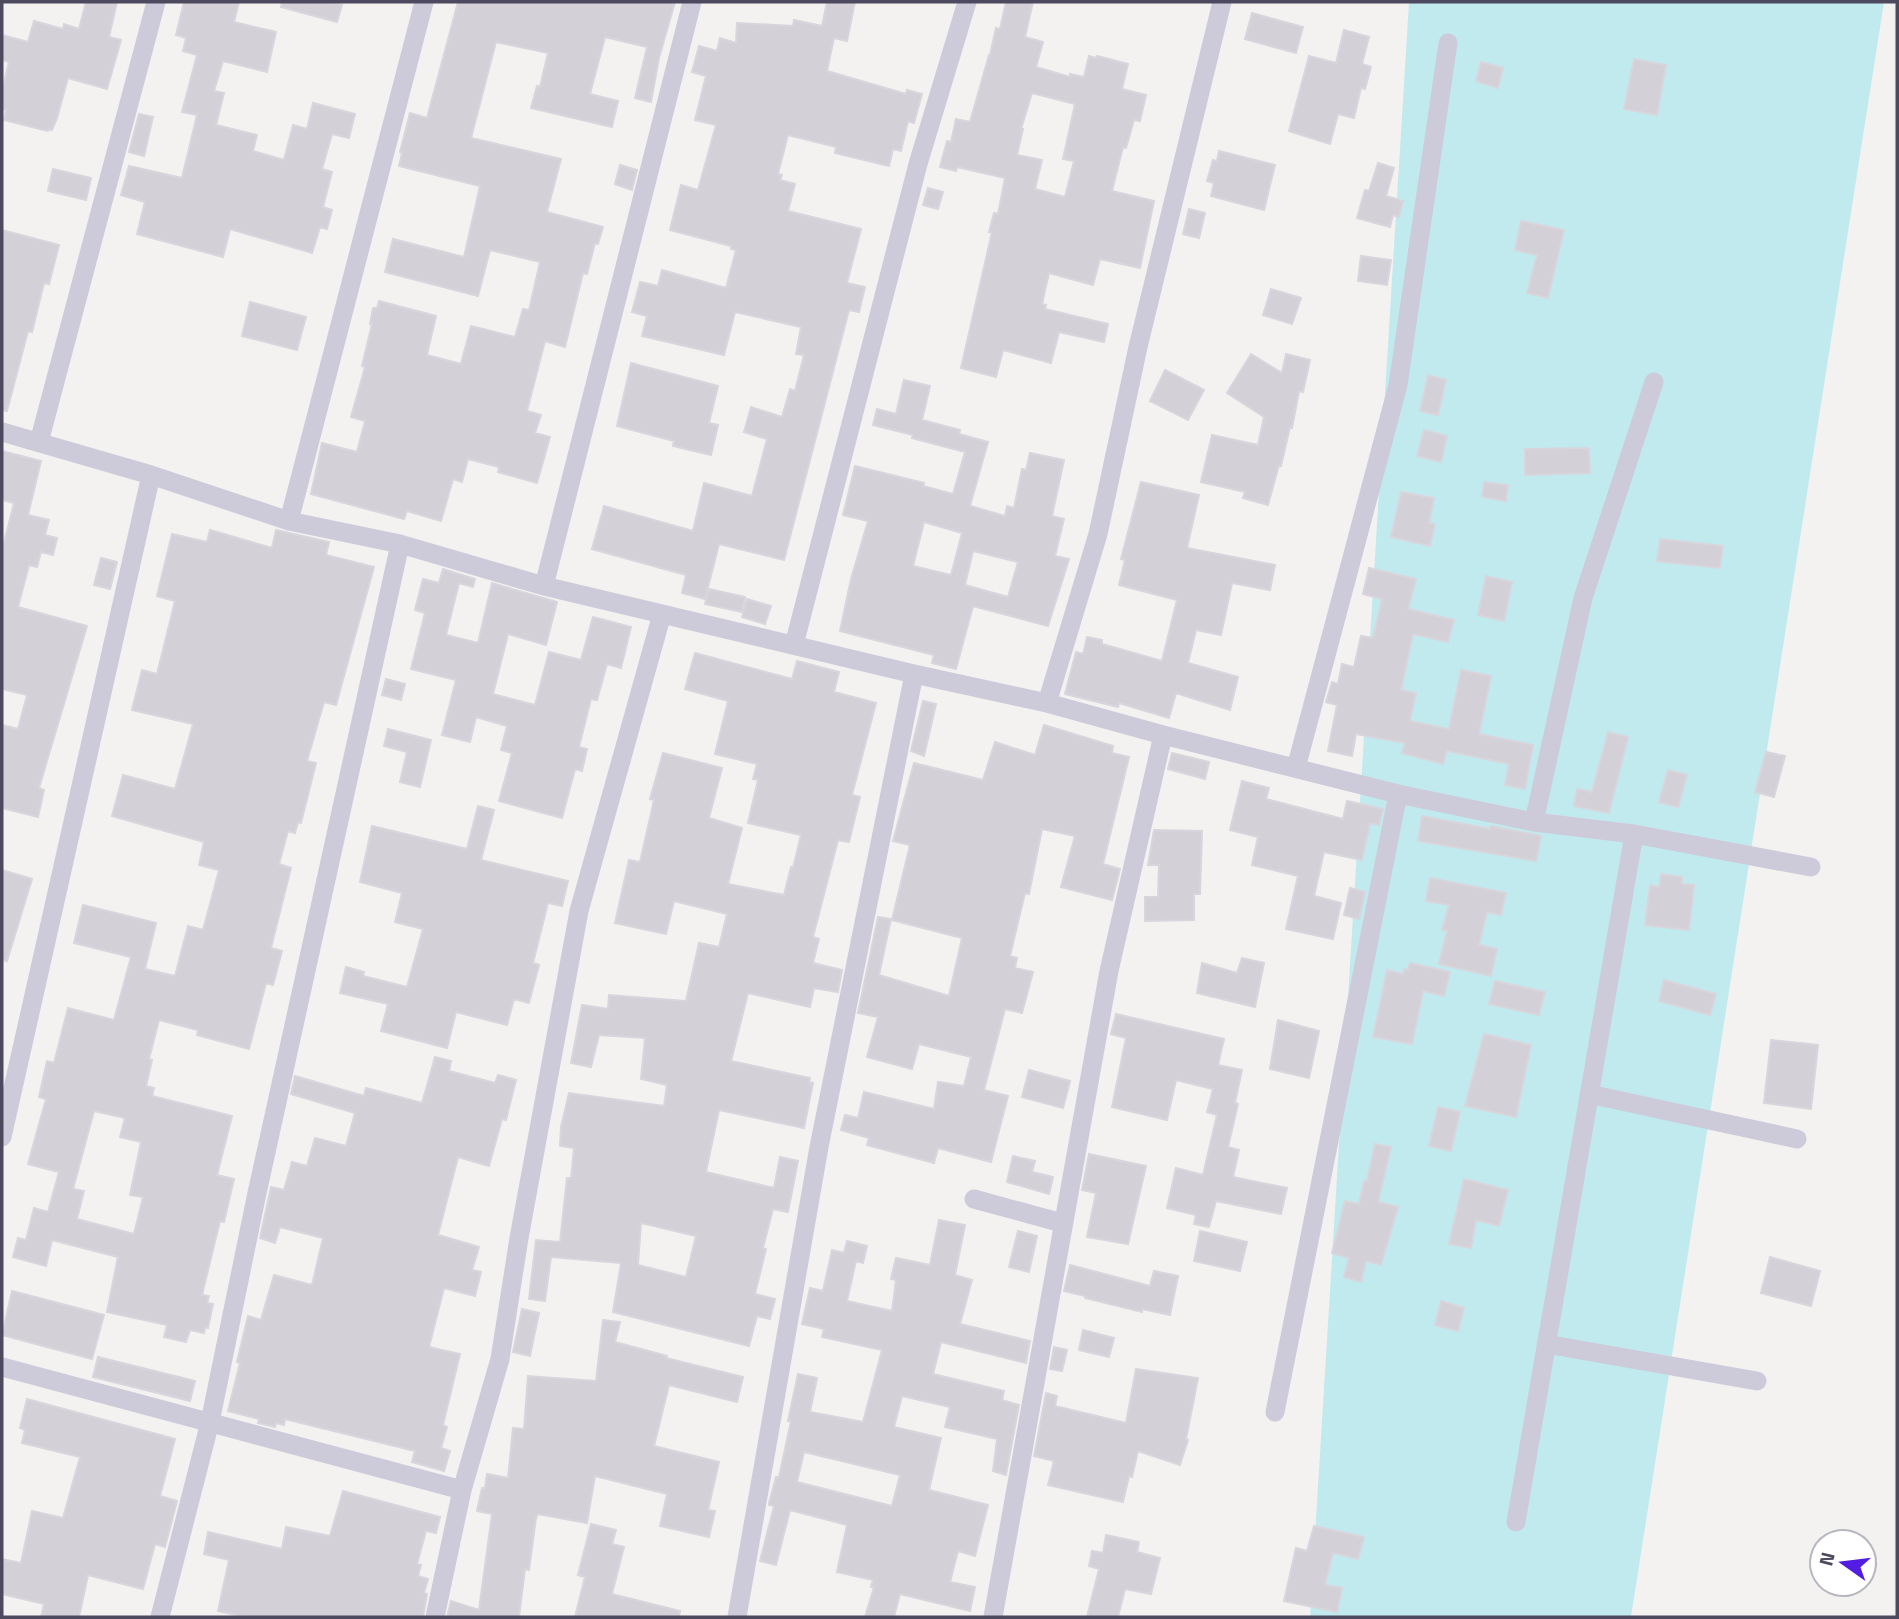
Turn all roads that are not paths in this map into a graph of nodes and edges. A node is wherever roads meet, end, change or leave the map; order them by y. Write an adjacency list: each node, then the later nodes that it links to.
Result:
1 (156, 2): 9 (street)
2 (424, 2): 11 (street)
3 (692, 2): 13 (street)
4 (967, 2): 15 (street)
5 (1222, 2): 17 (street)
6 (1448, 43): 19 (street)
7 (1654, 382): 21 (street)
8 (2, 432): 9 (street)
9 (39, 442): 10 (street)
10 (151, 475): 11 (street); 25 (street)
11 (289, 521): 12 (street)
12 (400, 544): 13 (street); 33 (street)
13 (544, 586): 14 (street)
14 (662, 614): 15 (street); 34 (street)
15 (794, 645): 16 (street)
16 (914, 674): 17 (street); 38 (street)
17 (1047, 703): 18 (street)
18 (1163, 735): 19 (street); 28 (street)
19 (1296, 768): 20 (street)
20 (1398, 794): 21 (street); 32 (street)
21 (1534, 822): 22 (street)
22 (1634, 834): 23 (street); 24 (street)
23 (1811, 867)
24 (1589, 1094): 26 (street); 29 (street)
25 (2, 1137)
26 (1797, 1139)
27 (974, 1199): 28 (street)
28 (1062, 1223): 39 (street)
29 (1546, 1344): 31 (street); 35 (street)
30 (2, 1367): 33 (street)
31 (1756, 1381)
32 (1275, 1412)
33 (210, 1422): 34 (street); 36 (street)
34 (462, 1490): 37 (street)
35 (1516, 1522)
36 (160, 1617)
37 (435, 1617)
38 (737, 1617)
39 (993, 1617)

